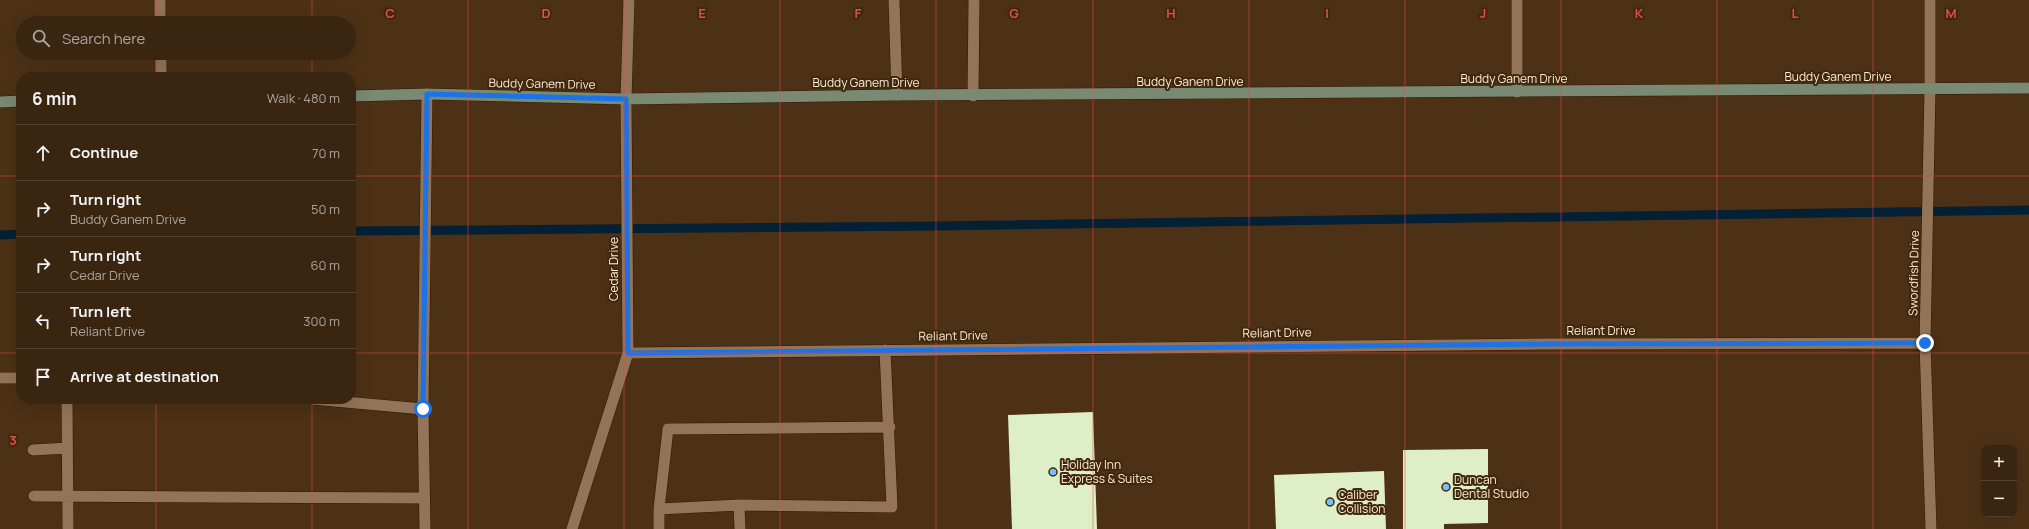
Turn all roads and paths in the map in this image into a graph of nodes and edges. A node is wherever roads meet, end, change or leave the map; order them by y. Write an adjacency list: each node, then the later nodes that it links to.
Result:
1 (160, 0): 7 (street)
2 (628, 0): 17 (street, Cedar Drive)
3 (894, 0): 14 (street)
4 (974, 0): 16 (street)
5 (1516, 0): 12 (street)
6 (1930, 0): 11 (street, Swordfish Drive)
7 (160, 16)
8 (161, 60): 9 (street)
9 (161, 72)
10 (2029, 88): 11 (main road, Buddy Ganem Drive)
11 (1930, 89): 12 (main road, Buddy Ganem Drive); 20 (street, Swordfish Drive)
12 (1517, 92): 16 (main road, Buddy Ganem Drive)
13 (427, 94): 15 (main road, Buddy Ganem Drive); 17 (main road, Buddy Ganem Drive); 27 (street)
14 (897, 95): 16 (main road, Buddy Ganem Drive); 17 (main road, Buddy Ganem Drive)
15 (356, 96)
16 (973, 96)
17 (626, 99): 22 (street, Cedar Drive)
18 (0, 102): 19 (main road)
19 (16, 102)
20 (1925, 343): 21 (street, Reliant Drive); 41 (street, Swordfish Drive)
21 (885, 350): 22 (street, Reliant Drive); 28 (street)
22 (628, 353): 38 (street, Cedar Drive)
23 (0, 378): 24 (street)
24 (16, 378)
25 (356, 403): 27 (street)
26 (67, 404): 29 (street)
27 (423, 409): 33 (street)
28 (890, 427): 34 (street); 35 (street)
29 (67, 448): 30 (street); 31 (street)
30 (33, 450)
31 (68, 495): 32 (street); 33 (street); 36 (street)
32 (34, 496)
33 (424, 498): 37 (street)
34 (739, 505): 35 (street); 40 (street)
35 (659, 509): 39 (street)
36 (68, 529)
37 (425, 529)
38 (572, 529)
39 (659, 529)
40 (740, 529)
41 (1931, 529)

